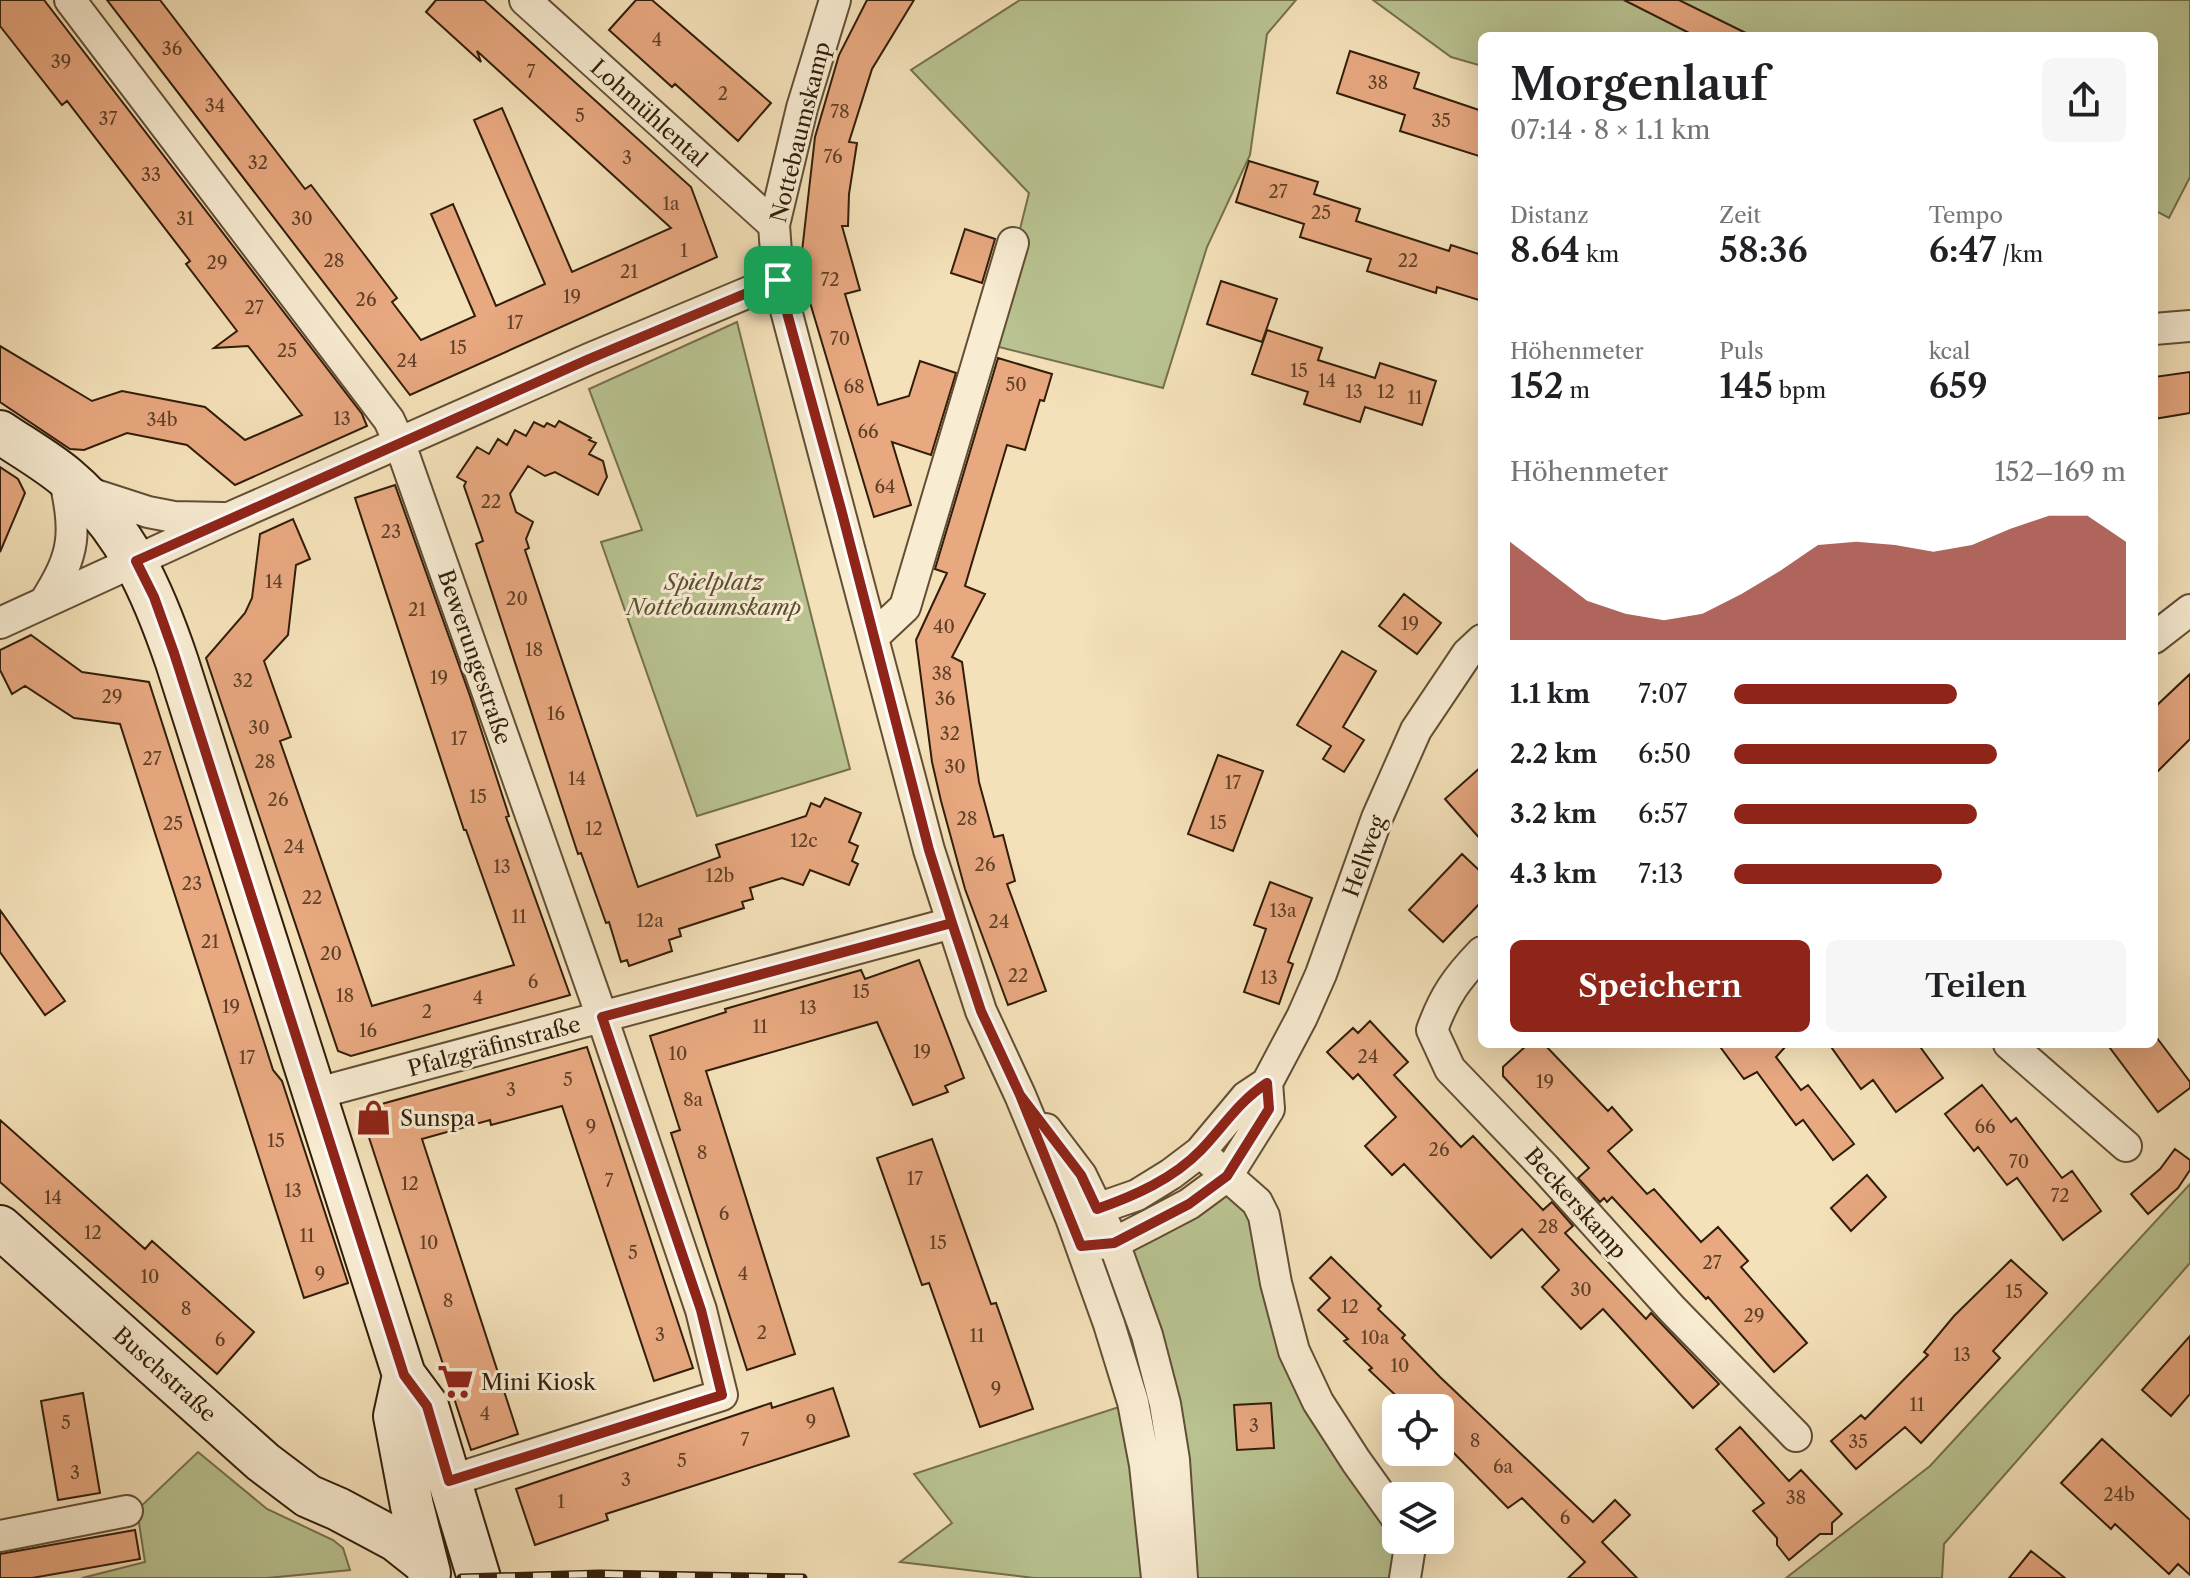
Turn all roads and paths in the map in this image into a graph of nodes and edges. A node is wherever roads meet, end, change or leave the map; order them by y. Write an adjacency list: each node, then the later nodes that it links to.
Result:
1 (70, 0): 10 (street, Bewerungestraße)
2 (525, 0): 4 (street, Lohmühlental)
3 (835, 0): 4 (street, Nottebaumskamp)
4 (774, 225): 6 (street, Nottebaumskamp)
5 (1013, 243): 18 (street)
6 (778, 280): 10 (street); 18 (street, Nottebaumskamp)
7 (2190, 326): 8 (street)
8 (2158, 329)
9 (0, 432): 11 (main road)
10 (400, 444): 12 (street); 22 (street, Bewerungestraße)
11 (72, 483): 12 (street); 13 (main road); 14 (street)
12 (229, 518): 13 (street)
13 (136, 561): 14 (street); 25 (main road)
14 (44, 603): 16 (street)
15 (2190, 610): 17 (street)
16 (0, 623)
17 (2158, 635)
18 (873, 637): 20 (street, Nottebaumskamp)
19 (1478, 644): 24 (street, Hellweg)
20 (952, 923): 22 (street, Pfalzgräfinstraße); 29 (street, Nottebaumskamp)
21 (1478, 956): 33 (street, Beckerskamp)
22 (602, 1017): 25 (street, Pfalzgräfinstraße); 35 (street, Bewerungestraße)
23 (2014, 1048): 26 (street)
24 (1267, 1083): 27 (street, Hellweg); 28 (street, Hellweg)
25 (314, 1094): 32 (main road)
26 (2126, 1146)
27 (1200, 1152): 28 (street); 29 (street, Hellweg)
28 (1227, 1176): 31 (street, Hellweg); 36 (street)
29 (1083, 1224): 31 (street, Nottebaumskamp); 44 (street, Nottebaumskamp)
30 (0, 1227): 37 (main road, Buschstraße)
31 (1114, 1243): 45 (street, Nottebaumskamp)
32 (404, 1375): 34 (main road); 35 (main road)
33 (1796, 1436)
34 (406, 1472): 35 (street); 37 (main road); 39 (main road); 42 (main road)
35 (449, 1481): 39 (main road)
36 (1382, 1497)
37 (338, 1509): 42 (main road, Buschstraße)
38 (127, 1511): 40 (street)
39 (463, 1528): 43 (main road)
40 (0, 1536)
41 (1409, 1554): 46 (street)
42 (428, 1570)
43 (479, 1578)
44 (1157, 1578)
45 (1182, 1578)
46 (1405, 1578)

